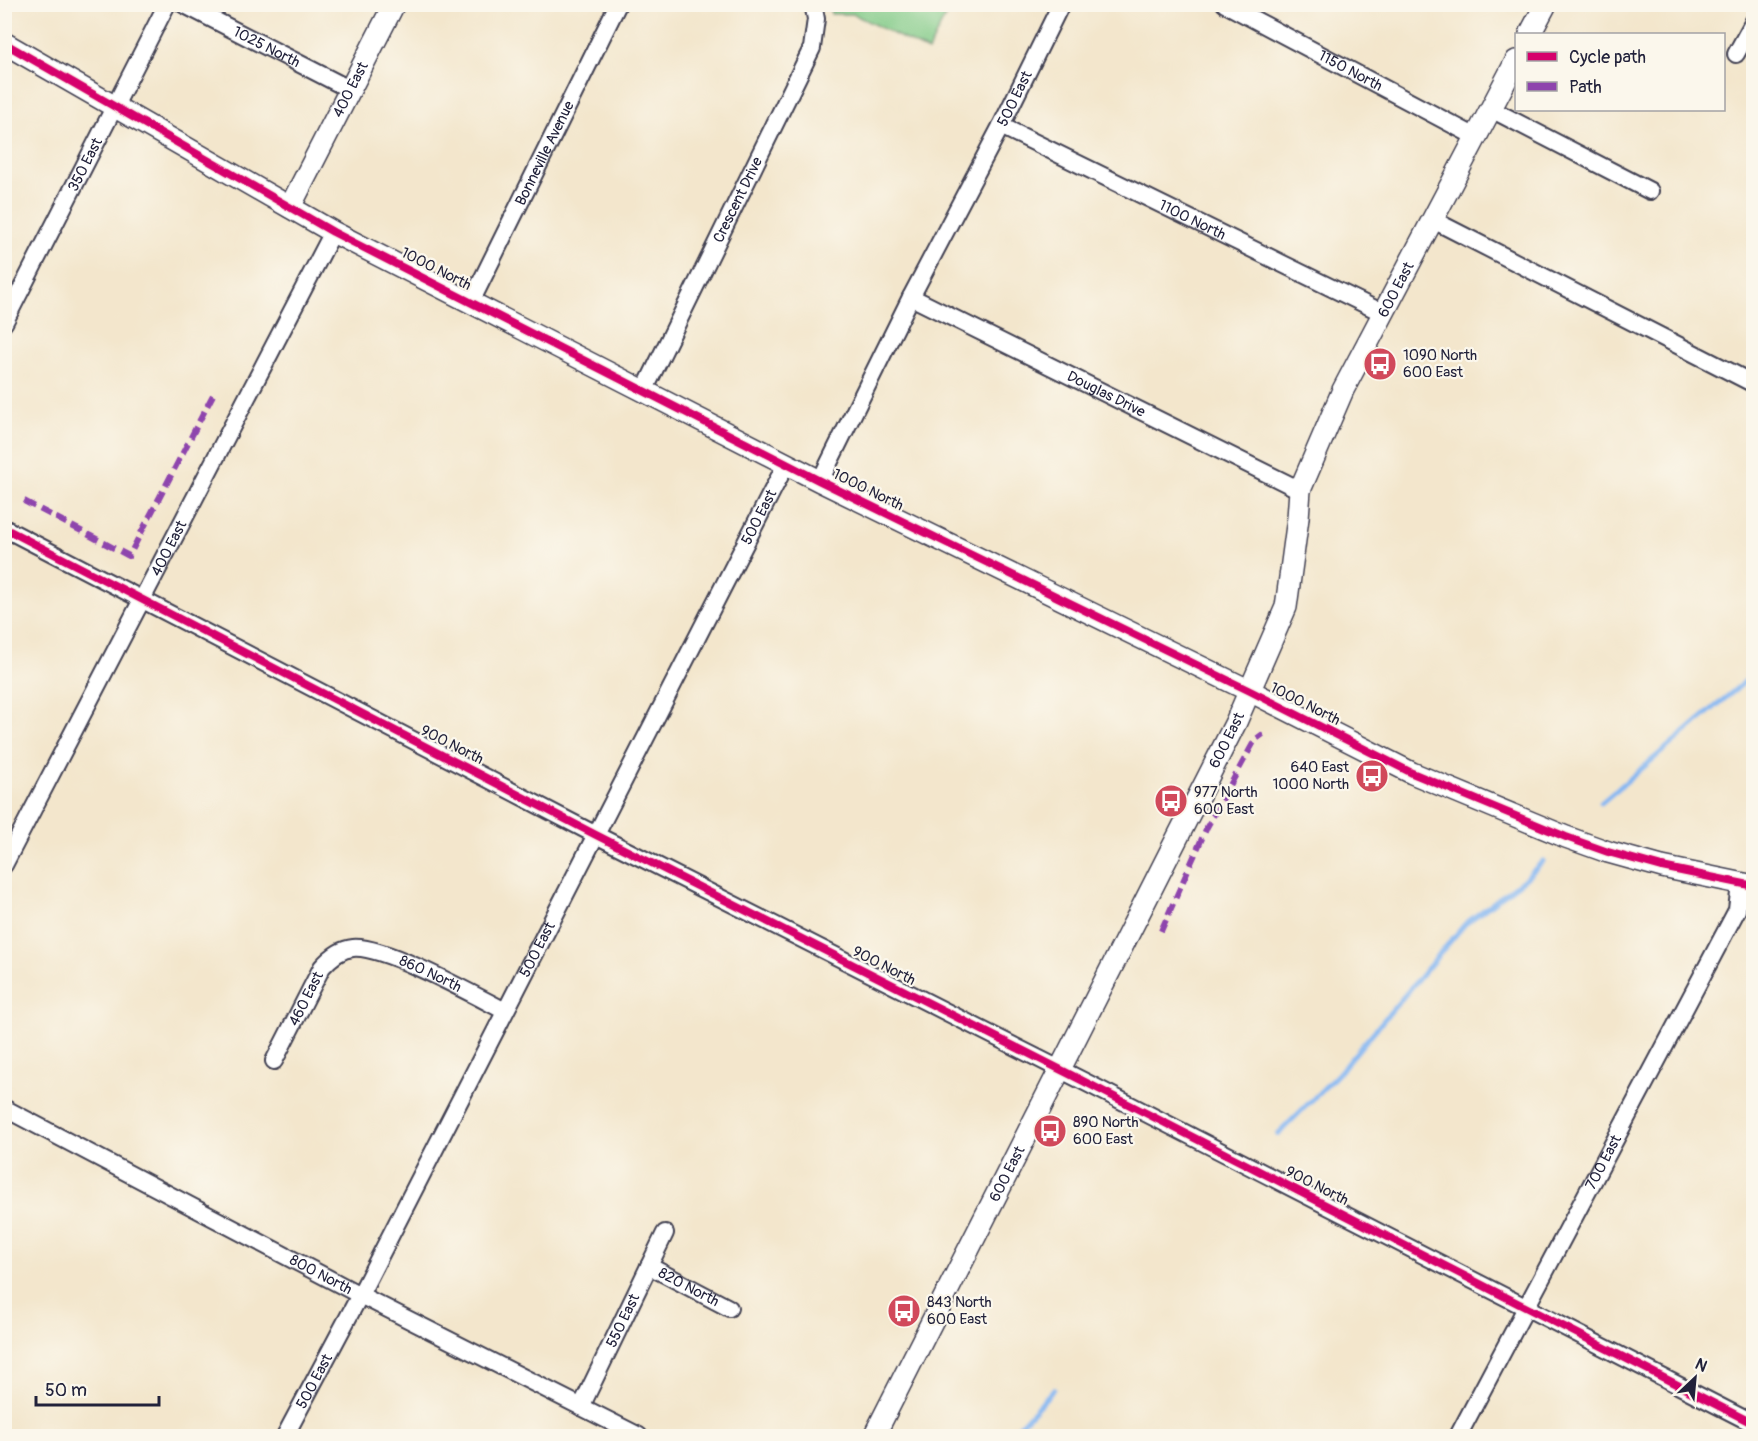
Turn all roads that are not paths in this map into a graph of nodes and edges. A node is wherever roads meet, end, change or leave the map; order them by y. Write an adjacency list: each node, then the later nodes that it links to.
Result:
1 (167, 4): 15 (street, 350 East)
2 (183, 4): 14 (street, 1025 North)
3 (394, 4): 14 (street, 400 East)
4 (618, 4): 24 (street, Bonneville Avenue)
5 (813, 4): 28 (street, Crescent Drive)
6 (1061, 4): 17 (street, 500 East)
7 (1225, 4): 18 (street, 1150 North)
8 (1546, 4): 10 (street)
9 (1754, 21): 12 (street)
10 (1531, 33)
11 (4, 43): 15 (street, 1000 North)
12 (1736, 54)
13 (1515, 63): 16 (street, 600 East)
14 (351, 90): 20 (street, 400 East)
15 (115, 106): 20 (street, 1000 North); 26 (street, 350 East)
16 (1491, 109): 18 (street, 600 East); 19 (street)
17 (1001, 126): 23 (street, 500 East); 25 (street, 1100 North)
18 (1476, 137): 21 (street, 600 East)
19 (1650, 191)
20 (291, 207): 22 (street, 1000 North)
21 (1433, 219): 25 (street, 600 East); 27 (street)
22 (333, 232): 24 (street, 1000 North); 33 (street, 400 East)
23 (911, 297): 30 (street, 500 East); 31 (street, Douglas Drive)
24 (471, 302): 28 (street, 1000 North)
25 (1383, 313): 31 (street, 600 East)
26 (4, 323)
27 (1754, 384)
28 (644, 391): 29 (street, 1000 North)
29 (786, 464): 30 (street, 1000 North); 35 (street, 500 East)
30 (820, 481): 34 (street, 1000 North)
31 (1300, 490): 34 (street, 600 East)
32 (4, 528): 33 (street, 900 North)
33 (143, 600): 35 (street, 900 North); 36 (street, 400 East)
34 (1250, 691): 37 (street, 1000 North); 41 (street, 600 East)
35 (596, 835): 39 (street, 500 East); 41 (street, 900 North)
36 (4, 865)
37 (1747, 885): 47 (street, 700 East)
38 (350, 948): 39 (street, 860 North); 40 (street, 460 East)
39 (505, 1011): 45 (street, 500 East)
40 (274, 1061)
41 (1059, 1069): 47 (street, 900 North); 52 (street, 600 East)
42 (4, 1108): 45 (street, 800 North)
43 (665, 1233): 44 (street, 550 East)
44 (649, 1266): 46 (street, 820 North); 48 (street, 550 East)
45 (360, 1295): 48 (street, 800 North); 50 (street, 500 East)
46 (729, 1308)
47 (1526, 1308): 49 (street, 900 North); 53 (street, 700 East)
48 (581, 1407): 51 (street, 800 North)
49 (1754, 1425)
50 (285, 1437)
51 (639, 1437)
52 (874, 1437)
53 (1458, 1437)

